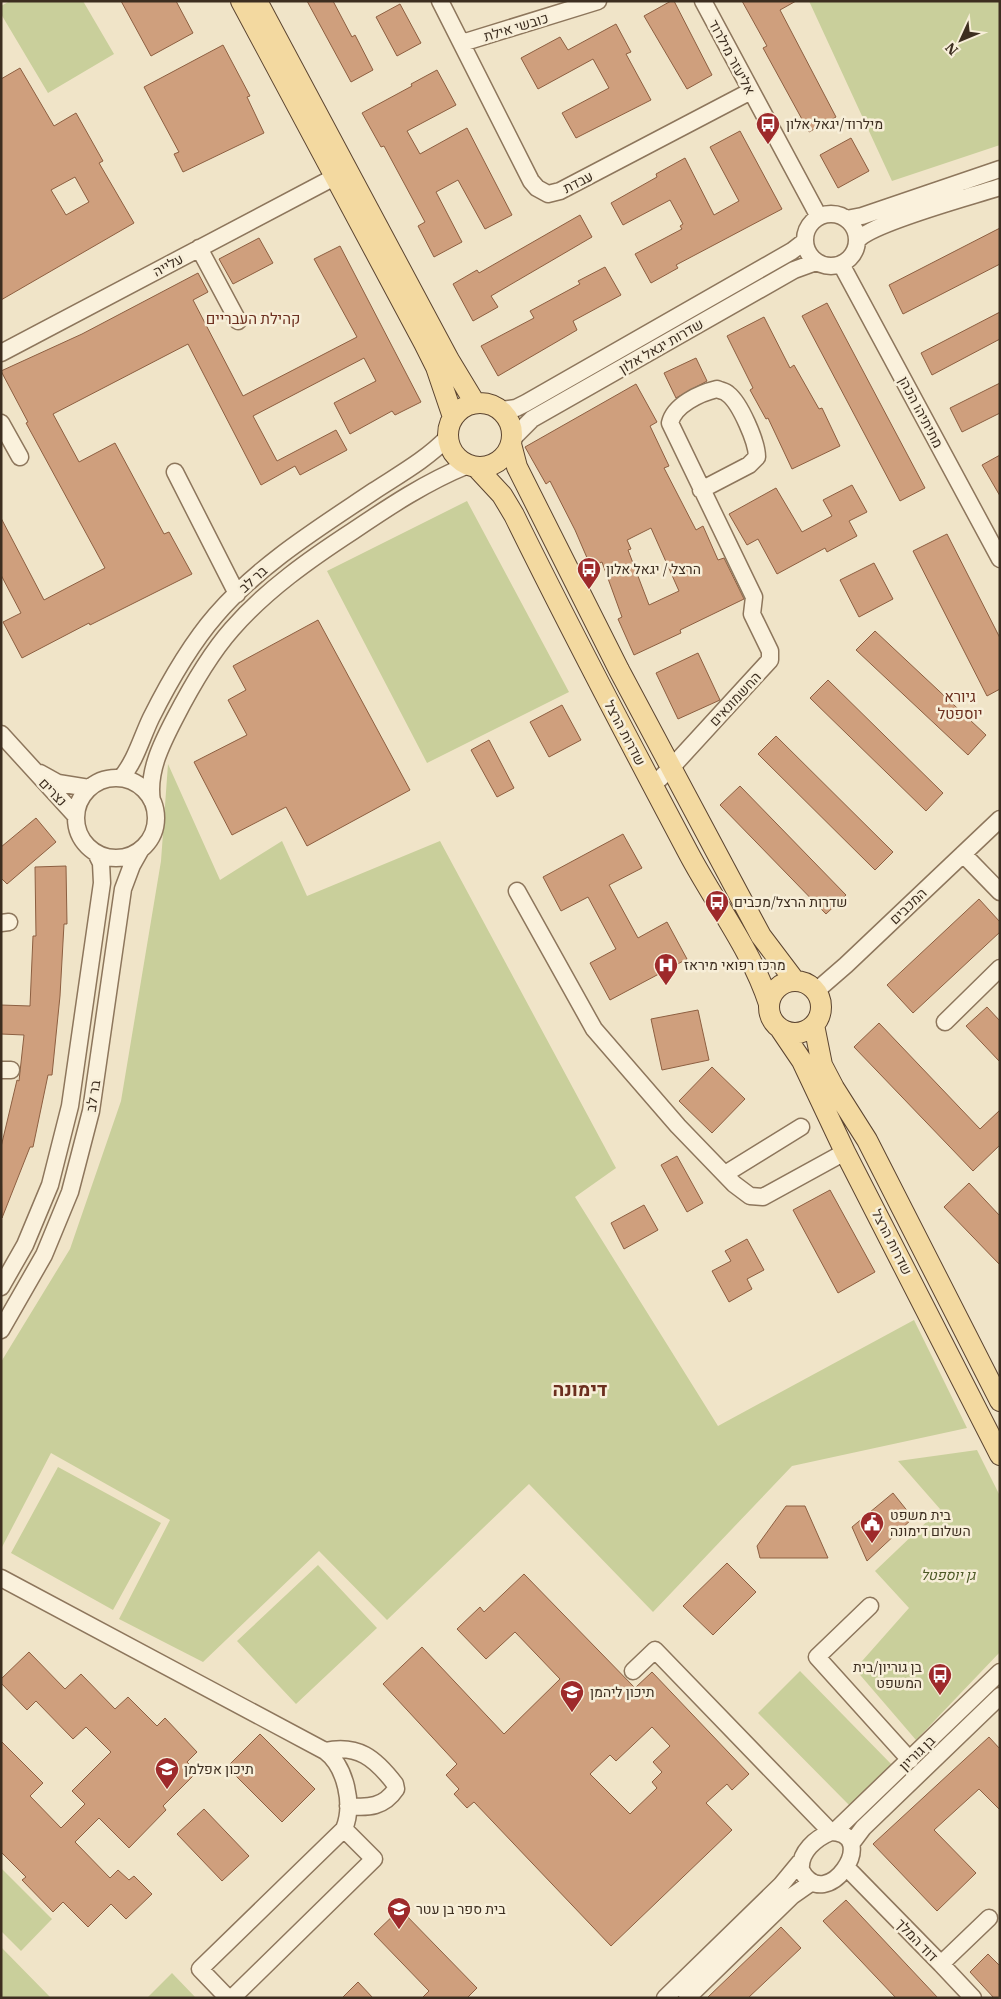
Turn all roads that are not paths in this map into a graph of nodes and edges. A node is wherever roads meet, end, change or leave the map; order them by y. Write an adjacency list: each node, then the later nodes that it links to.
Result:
1 (241, 1): 9 (main road)
2 (257, 1): 9 (main road)
3 (440, 1): 6 (street, עבדת)
4 (598, 1): 6 (street, כובשי אילת)
5 (703, 1): 7 (street, אליעזר מילרוד)
6 (462, 43): 7 (street, עבדת)
7 (751, 91): 11 (street, אליעזר מילרוד)
8 (1000, 170): 12 (street)
9 (341, 173): 15 (street, עלייה); 20 (main road); 22 (main road)
10 (1000, 187): 14 (street)
11 (819, 217): 12 (street); 13 (street)
12 (846, 219): 14 (street)
13 (805, 241): 16 (street); 21 (street, שדרות יגאל אלון)
14 (857, 241): 17 (street)
15 (199, 248): 18 (street); 19 (street, עלייה)
16 (816, 262): 17 (street); 25 (street, שדרות יגאל אלון)
17 (842, 264): 30 (street, מתיתיהו הכהן)
18 (238, 321)
19 (1, 353)
20 (476, 403): 21 (main road); 22 (main road)
21 (500, 410): 25 (main road)
22 (453, 417): 24 (main road)
23 (1, 423): 26 (street)
24 (448, 437): 27 (main road); 31 (street, בר לב)
25 (511, 442): 27 (main road); 34 (main road, שדרות הרצל)
26 (20, 457)
27 (472, 466): 36 (main road, שדרות הרצל); 38 (street, בר לב)
28 (175, 472): 31 (street)
29 (701, 490): 29 (street); 34 (street, החשמונאים)
30 (1000, 559)
31 (237, 594): 35 (street, בר לב)
32 (1, 734): 33 (street, נצרים)
33 (30, 767): 37 (street, נצרים); 39 (street, נצרים)
34 (672, 768): 36 (street, החשמונאים); 47 (main road, שדרות הרצל)
35 (120, 778): 37 (street); 38 (street)
36 (653, 786): 49 (main road, שדרות הרצל)
37 (89, 788): 39 (street)
38 (152, 801): 41 (street)
39 (76, 816): 42 (street)
40 (1000, 819): 43 (street, המכבים)
41 (141, 849): 42 (street); 57 (street, בר לב)
42 (96, 853): 56 (street, בר לב)
43 (963, 854): 45 (street); 48 (street, המכבים)
44 (517, 891): 55 (street)
45 (1000, 892)
46 (1000, 968): 50 (street)
47 (794, 981): 48 (main road); 49 (main road)
48 (816, 991): 51 (main road)
49 (768, 1004): 52 (main road)
50 (945, 1022)
51 (814, 1025): 52 (main road); 58 (main road, שדרות הרצל)
52 (781, 1030): 54 (main road, שדרות הרצל)
53 (801, 1127): 55 (street)
54 (845, 1152): 55 (street); 59 (main road, שדרות הרצל)
55 (725, 1174)
56 (1, 1288)
57 (1, 1330)
58 (1000, 1401)
59 (1000, 1455)
60 (1, 1578): 65 (street)
61 (870, 1606): 66 (street)
62 (634, 1671): 69 (street)
63 (1000, 1672): 66 (street, בן גוריון)
64 (1000, 1696): 70 (street, בן גוריון)
65 (325, 1751): 67 (street); 67 (street)
66 (910, 1760): 69 (street, בן גוריון)
67 (348, 1806): 68 (street)
68 (344, 1828): 76 (street); 76 (street)
69 (833, 1832): 70 (street); 71 (street)
70 (851, 1844): 72 (street)
71 (800, 1862): 73 (street); 77 (street)
72 (846, 1867): 73 (street); 75 (street, דוד המלך)
73 (812, 1882): 78 (street)
74 (989, 1918): 75 (street, דוד המלך)
75 (941, 1964): 79 (street)
76 (230, 1998)
77 (664, 1998)
78 (687, 1998)
79 (973, 1998)

